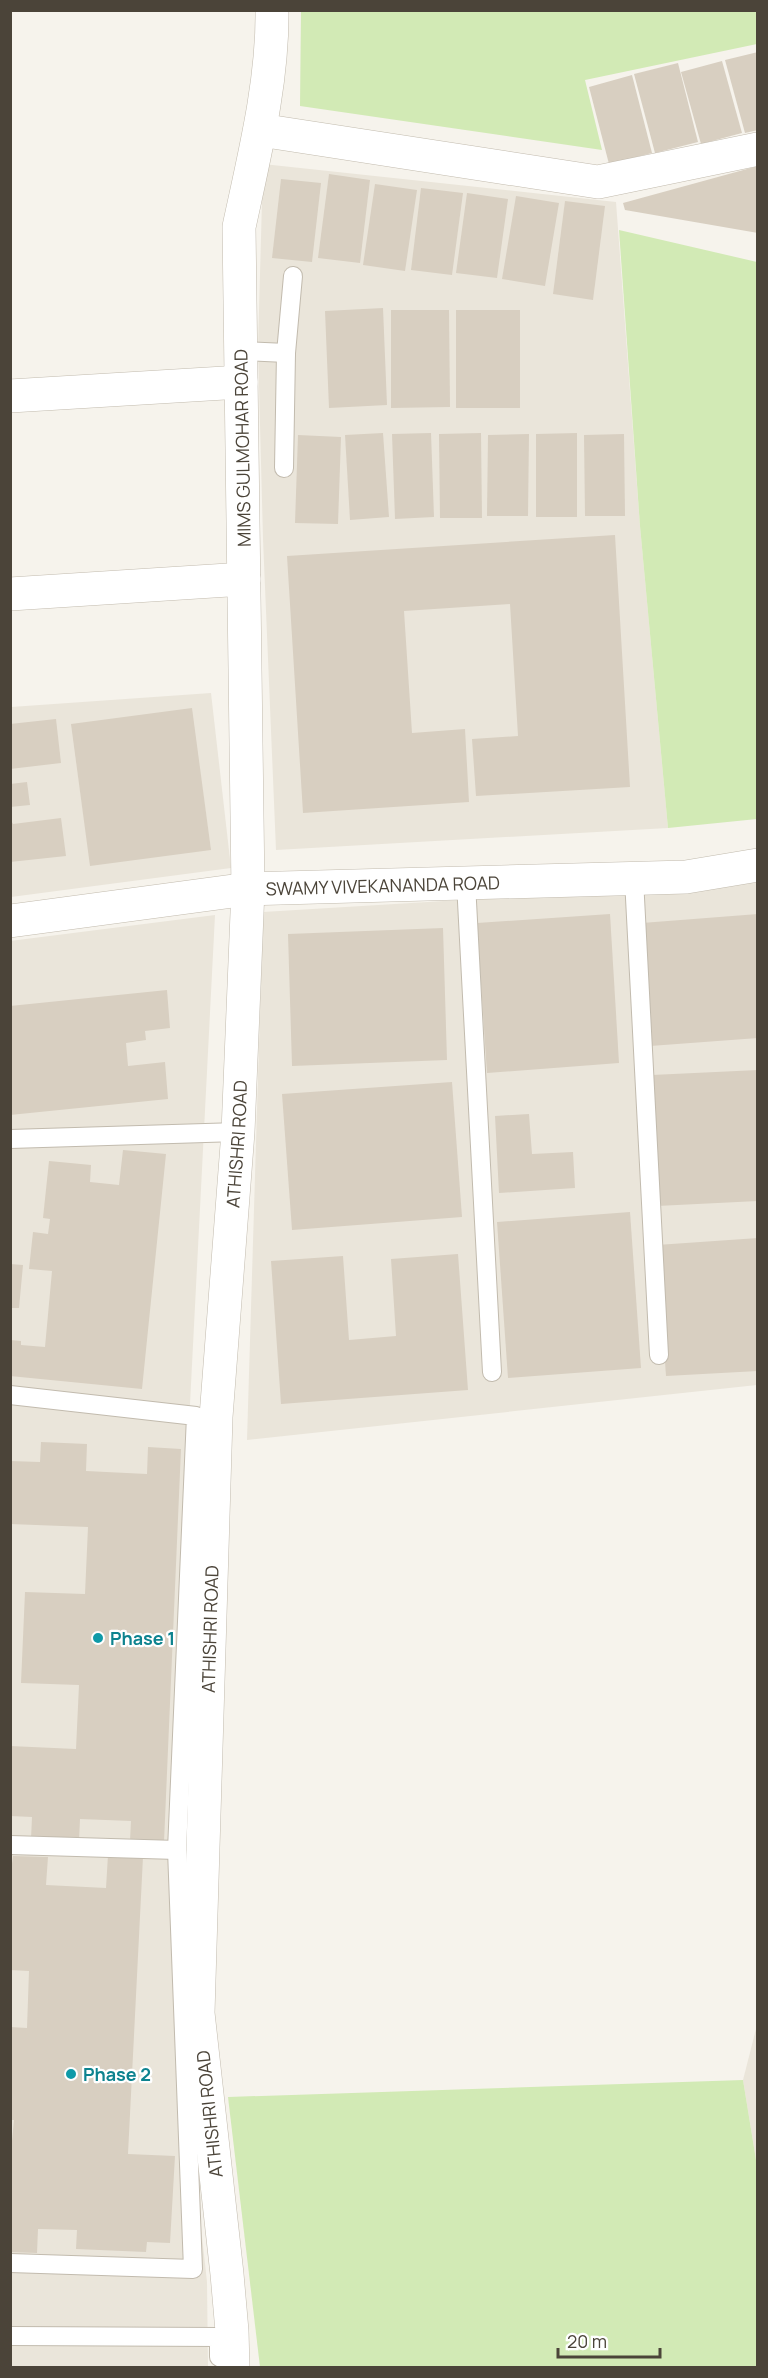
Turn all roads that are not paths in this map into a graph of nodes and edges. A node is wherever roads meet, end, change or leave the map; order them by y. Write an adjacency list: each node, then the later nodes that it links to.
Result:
1 (272, 10): 2 (street, MIMS GULMOHAR ROAD)
2 (260, 130): 3 (street); 6 (street, MIMS GULMOHAR ROAD)
3 (758, 149)
4 (293, 276): 5 (lane)
5 (286, 353): 6 (lane); 8 (lane)
6 (241, 367): 7 (street); 9 (street, MIMS GULMOHAR ROAD)
7 (10, 396)
8 (284, 468)
9 (244, 579): 10 (street); 14 (street, MIMS GULMOHAR ROAD)
10 (10, 594)
11 (758, 865): 12 (street, SWAMY VIVEKANANDA ROAD)
12 (634, 879): 13 (street, SWAMY VIVEKANANDA ROAD); 18 (lane)
13 (466, 883): 14 (street, SWAMY VIVEKANANDA ROAD); 19 (lane)
14 (248, 889): 15 (street, SWAMY VIVEKANANDA ROAD); 16 (street, ATHISHRI ROAD)
15 (10, 921)
16 (238, 1132): 17 (lane); 26 (street, ATHISHRI ROAD)
17 (10, 1139)
18 (659, 1355)
19 (492, 1372)
20 (10, 1395): 22 (lane)
21 (10, 1845): 22 (lane)
22 (177, 1850): 23 (lane)
23 (10, 2263)
24 (10, 2336): 25 (lane)
25 (219, 2367)
26 (232, 2367)

